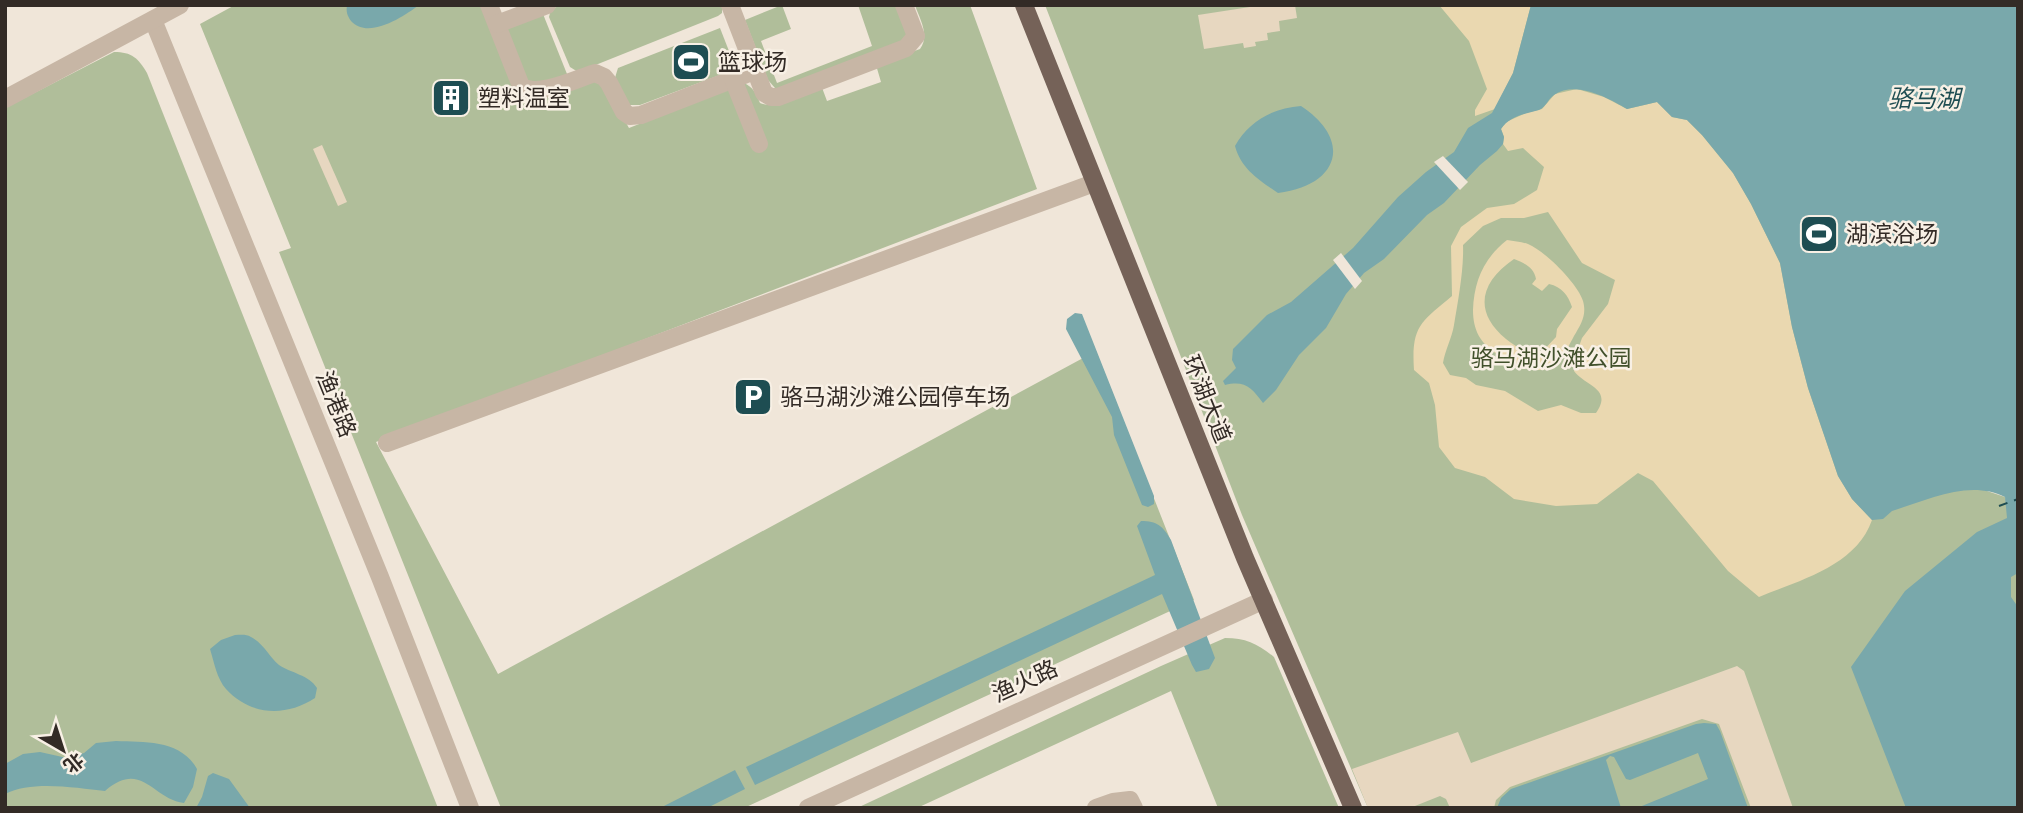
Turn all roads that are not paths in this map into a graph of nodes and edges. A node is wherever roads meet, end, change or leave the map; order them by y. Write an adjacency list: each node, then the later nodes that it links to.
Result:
1 (180, 5): 7 (street)
2 (489, 5): 8 (street)
3 (547, 5): 8 (street)
4 (730, 5): 9 (street)
5 (904, 5): 9 (street)
6 (1024, 5): 13 (main road, 环湖大道)
7 (153, 20): 11 (street); 16 (street, 渔港路)
8 (497, 24): 10 (street)
9 (754, 71): 10 (street)
10 (733, 79): 12 (street)
11 (5, 99)
12 (759, 144)
13 (1094, 183): 14 (street); 15 (main road, 环湖大道)
14 (387, 443)
15 (1264, 600): 17 (street, 渔火路); 20 (main road, 环湖大道)
16 (470, 808)
17 (808, 808)
18 (1097, 808): 19 (street)
19 (1135, 808)
20 (1353, 808)

